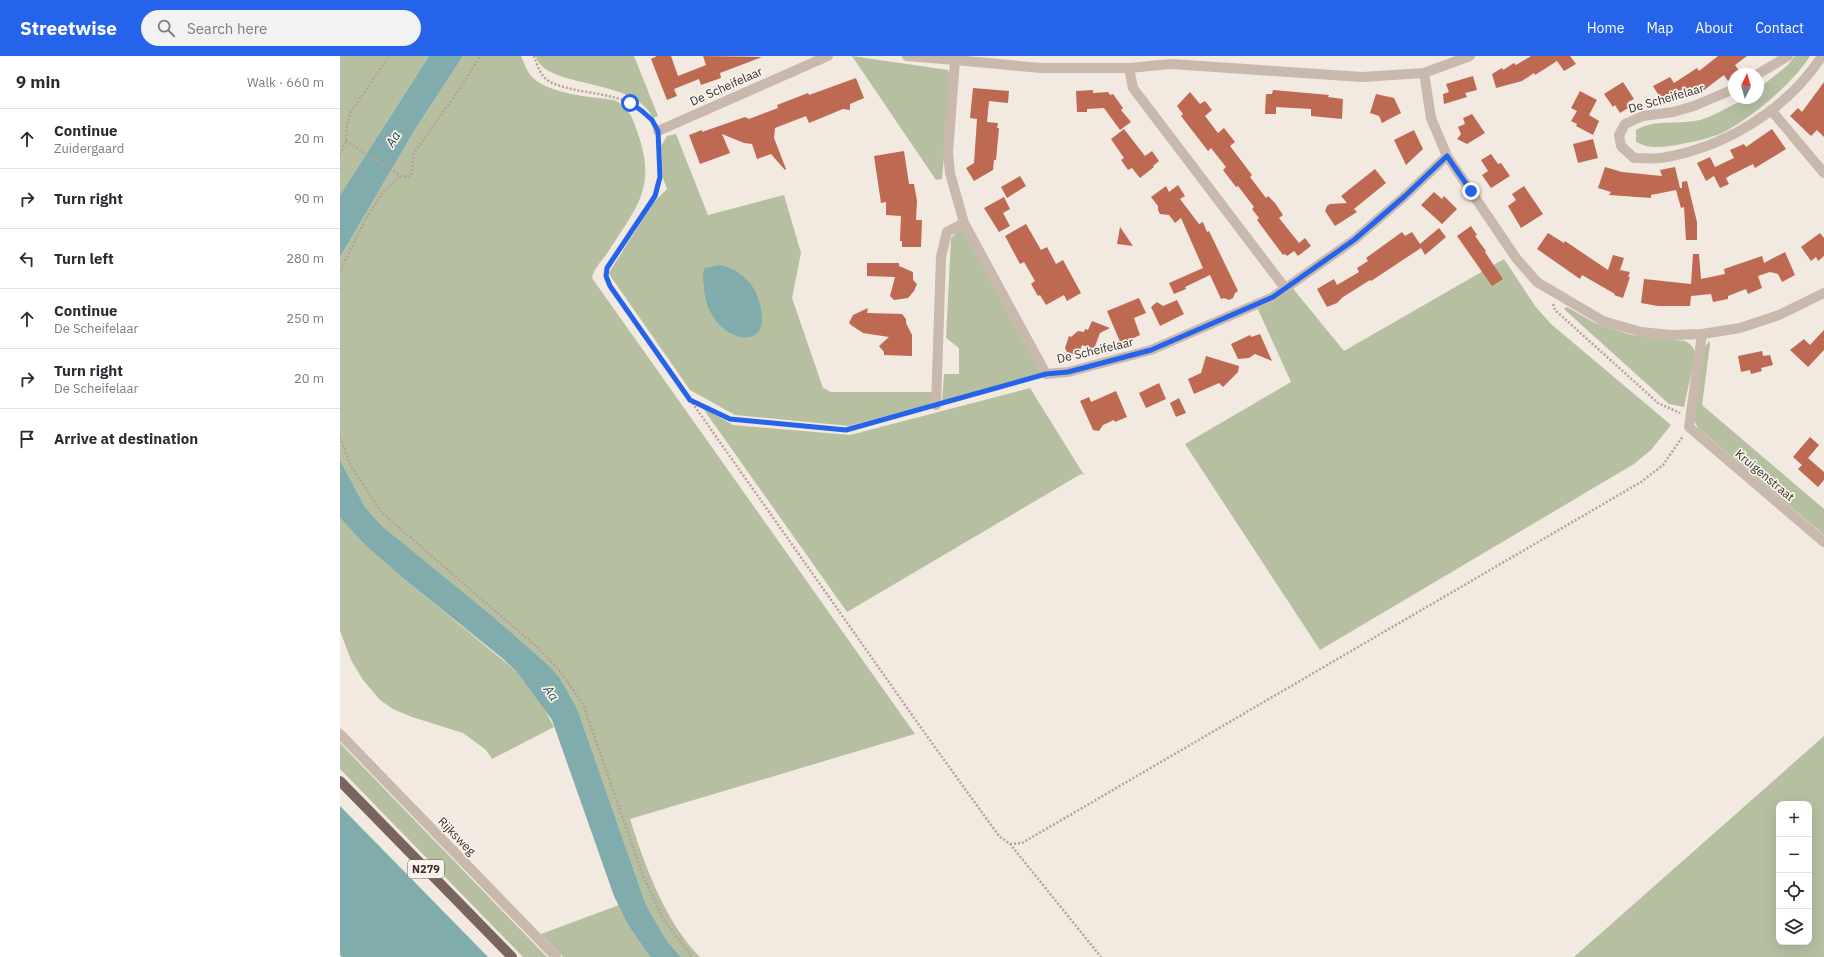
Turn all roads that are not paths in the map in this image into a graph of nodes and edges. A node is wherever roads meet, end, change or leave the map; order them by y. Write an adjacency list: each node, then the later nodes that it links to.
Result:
1 (828, 56): 12 (street, De Scheifelaar)
2 (907, 56): 6 (street)
3 (1470, 56): 9 (street)
4 (1788, 56): 8 (street)
5 (1822, 56): 11 (street, De Scheifelaar)
6 (955, 60): 7 (street); 15 (street, De Scheifelaar)
7 (1129, 68): 9 (street); 16 (street)
8 (1764, 70)
9 (1424, 73): 13 (street)
10 (1728, 92): 11 (street, De Scheifelaar)
11 (1771, 110): 14 (street)
12 (658, 131)
13 (1447, 156): 16 (street, De Scheifelaar); 18 (street)
14 (1824, 173)
15 (964, 223): 16 (street, De Scheifelaar); 19 (street)
16 (1285, 288)
17 (1824, 293): 18 (street)
18 (1702, 334): 20 (street, Kruigenstraat)
19 (936, 405)
20 (1824, 542)
21 (340, 734): 24 (street, Rijksweg)
22 (340, 780): 23 (main road, N279)
23 (512, 957)
24 (556, 957)

